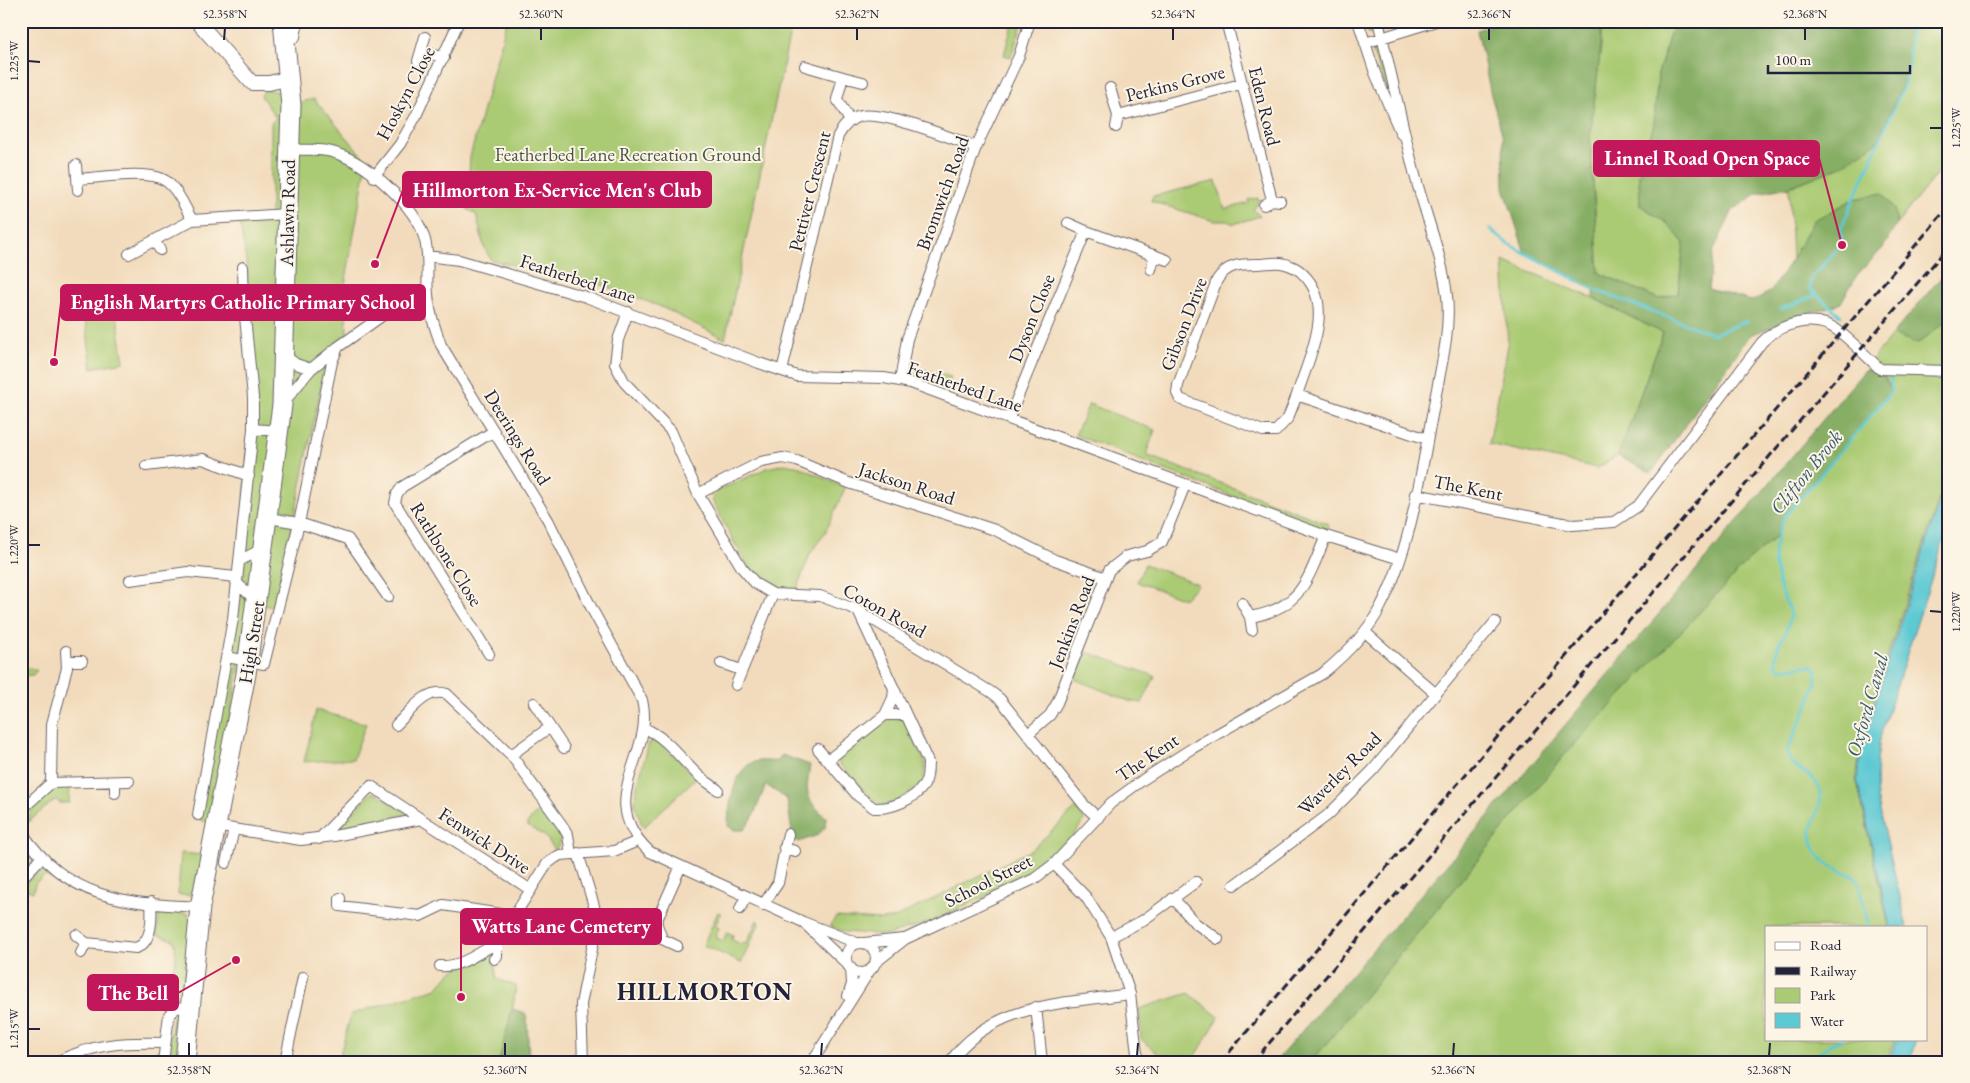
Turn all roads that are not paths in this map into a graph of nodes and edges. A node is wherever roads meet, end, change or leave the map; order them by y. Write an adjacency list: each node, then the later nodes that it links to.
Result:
1 (197, 21): 19 (street)
2 (283, 21): 12 (highway, Ashlawn Road)
3 (298, 21): 12 (street)
4 (459, 21): 15 (street, Hoskyn Close)
5 (1030, 21): 26 (street, Bromwich Road)
6 (1226, 21): 21 (street, Eden Road)
7 (1358, 21): 13 (street)
8 (1378, 21): 11 (street)
9 (1436, 21): 11 (street)
10 (425, 37): 14 (street)
11 (1382, 38): 13 (street); 28 (street)
12 (286, 42): 19 (highway, Ashlawn Road)
13 (1365, 43): 28 (street)
14 (422, 51): 15 (street); 16 (street)
15 (444, 58): 30 (street, Hoskyn Close)
16 (418, 62)
17 (805, 66): 18 (street)
18 (843, 77): 20 (street); 24 (street)
19 (290, 78): 27 (highway, Ashlawn Road)
20 (863, 82)
21 (1241, 84): 23 (street, Perkins Grove); 33 (street, Eden Road)
22 (1110, 88): 23 (street, Perkins Grove)
23 (1118, 116): 25 (street, Perkins Grove)
24 (850, 121): 26 (street, Pettiver Crescent); 53 (street, Pettiver Crescent)
25 (1116, 127)
26 (976, 147): 55 (street, Bromwich Road)
27 (288, 150): 30 (street, Deerings Road); 34 (highway, Ashlawn Road)
28 (1408, 151): 62 (street)
29 (76, 165): 31 (street)
30 (374, 177): 42 (street, Deerings Road)
31 (77, 178): 32 (street); 35 (street)
32 (78, 190)
33 (1272, 202)
34 (287, 214): 35 (street); 48 (highway, Ashlawn Road)
35 (192, 220): 38 (street)
36 (1068, 223): 37 (street)
37 (1086, 231): 41 (street); 58 (street, Dyson Close)
38 (154, 240): 39 (street); 40 (street)
39 (160, 250)
40 (129, 254)
41 (1155, 255): 43 (street); 45 (street)
42 (427, 256): 46 (street, Deerings Road); 49 (street, Featherbed Lane)
43 (1167, 260)
44 (243, 267): 47 (street, High Street)
45 (1151, 269)
46 (428, 295): 50 (street); 61 (street, Deerings Road)
47 (244, 307): 48 (street); 59 (street, High Street)
48 (286, 307): 51 (highway, Ashlawn Road)
49 (628, 312): 53 (street, Featherbed Lane); 66 (street)
50 (338, 347): 52 (street); 69 (street)
51 (284, 355): 52 (street); 57 (highway, Ashlawn Road)
52 (311, 369): 57 (street)
53 (782, 371): 55 (street, Featherbed Lane)
54 (1949, 371): 67 (street, The Kent)
55 (900, 382): 58 (street, Featherbed Lane)
56 (1297, 395): 56 (street, Gibson Drive); 62 (street)
57 (282, 405): 60 (highway, High Street)
58 (1009, 418): 65 (street, Featherbed Lane)
59 (252, 429): 60 (street); 64 (street, High Street)
60 (279, 430): 68 (highway, High Street)
61 (494, 431): 86 (street, Rathbone Close); 101 (street, Deerings Road)
62 (1427, 439): 67 (street)
63 (146, 466): 64 (street)
64 (248, 476): 73 (street, High Street)
65 (1185, 486): 70 (street, Featherbed Lane); 74 (street, Jenkins Road)
66 (698, 494): 74 (street, Jackson Road); 77 (street)
67 (1415, 494): 72 (street, The Kent)
68 (269, 518): 69 (street); 71 (highway, High Street)
69 (299, 523): 78 (street); 89 (street)
70 (1326, 536): 72 (street, Featherbed Lane); 82 (street)
71 (264, 548): 73 (street); 79 (highway, High Street)
72 (1400, 559): 85 (street, The Kent)
73 (239, 561): 75 (street, High Street)
74 (1106, 578): 103 (street, Jenkins Road)
75 (236, 579): 76 (street); 79 (street); 87 (street, High Street)
76 (130, 580)
77 (773, 594): 81 (street, Coton Road); 91 (street)
78 (388, 597)
79 (257, 602): 89 (highway, High Street)
80 (1242, 603): 82 (street)
81 (857, 610): 93 (street); 103 (street, Coton Road)
82 (1250, 617): 84 (street)
83 (1495, 622): 94 (street, Waverley Road)
84 (1252, 630)
85 (1365, 632): 94 (street); 116 (street, The Kent)
86 (490, 654)
87 (227, 657): 89 (street); 100 (street, High Street)
88 (82, 661): 110 (street)
89 (256, 662): 102 (highway, High Street)
90 (721, 663): 91 (street)
91 (741, 670): 92 (street)
92 (736, 685)
93 (894, 689): 96 (street); 97 (street)
94 (1436, 694): 133 (street, Waverley Road)
95 (534, 703): 99 (street)
96 (885, 715): 97 (street); 107 (street)
97 (906, 715): 107 (street)
98 (396, 725): 106 (street)
99 (550, 727): 104 (street); 106 (street)
100 (214, 728): 102 (street); 115 (street, High Street)
101 (644, 728): 111 (street); 113 (street, Deerings Road)
102 (237, 731): 118 (highway, High Street)
103 (1028, 734): 116 (street, Coton Road)
104 (564, 748)
105 (818, 749): 107 (street)
106 (511, 755): 126 (street)
107 (828, 760)
108 (128, 781): 109 (street)
109 (115, 782): 110 (street); 112 (street)
110 (51, 783): 114 (street)
111 (718, 790)
112 (115, 793)
113 (626, 808): 123 (street, School Street)
114 (21, 810)
115 (198, 815)
116 (1098, 818): 129 (street, School Street)
117 (421, 819): 122 (street, Fenwick Drive); 122 (street, Fenwick Drive); 134 (street, Fenwick Drive)
118 (215, 826): 119 (street, Fenwick Drive); 140 (highway, High Street)
119 (234, 829): 122 (street, Fenwick Drive); 128 (street)
120 (21, 831): 127 (street)
121 (788, 834): 124 (street)
122 (319, 839)
123 (638, 841): 126 (street); 130 (street, School Street)
124 (784, 848): 125 (street); 139 (street)
125 (795, 851)
126 (575, 854): 134 (street); 165 (street)
127 (42, 857): 131 (street); 138 (street)
128 (226, 863)
129 (1054, 864): 145 (street); 146 (street, School Street)
130 (681, 866): 135 (street, School Street); 150 (street)
131 (21, 879)
132 (1196, 882): 137 (street)
133 (1234, 885)
134 (531, 890): 142 (street)
135 (746, 896): 139 (street, School Street); 141 (street)
136 (340, 898): 142 (street)
137 (1173, 898): 145 (street); 147 (street)
138 (150, 902): 140 (street); 144 (street)
139 (764, 905): 143 (street, School Street)
140 (200, 907): 157 (highway, High Street)
141 (740, 909)
142 (513, 921): 149 (street)
143 (803, 922): 148 (street, School Street); 154 (street, School Street)
144 (76, 935)
145 (1111, 937): 156 (street)
146 (905, 939): 148 (street, School Street); 153 (street, School Street)
147 (1218, 939)
148 (860, 943): 153 (street); 154 (street)
149 (497, 944): 151 (street); 152 (street)
150 (677, 946)
151 (494, 959)
152 (440, 966)
153 (873, 966): 154 (street); 159 (street, School Street)
154 (850, 967): 159 (street)
155 (303, 977): 164 (street)
156 (1130, 994): 158 (street); 169 (street)
157 (189, 1007): 160 (street); 163 (highway, High Street)
158 (1036, 1007): 167 (street); 168 (street)
159 (844, 1009): 166 (street)
160 (165, 1043): 161 (street); 162 (street)
161 (56, 1062)
162 (163, 1062)
163 (185, 1062)
164 (285, 1062)
165 (583, 1062)
166 (812, 1062)
167 (950, 1062)
168 (1042, 1062)
169 (1138, 1062)

